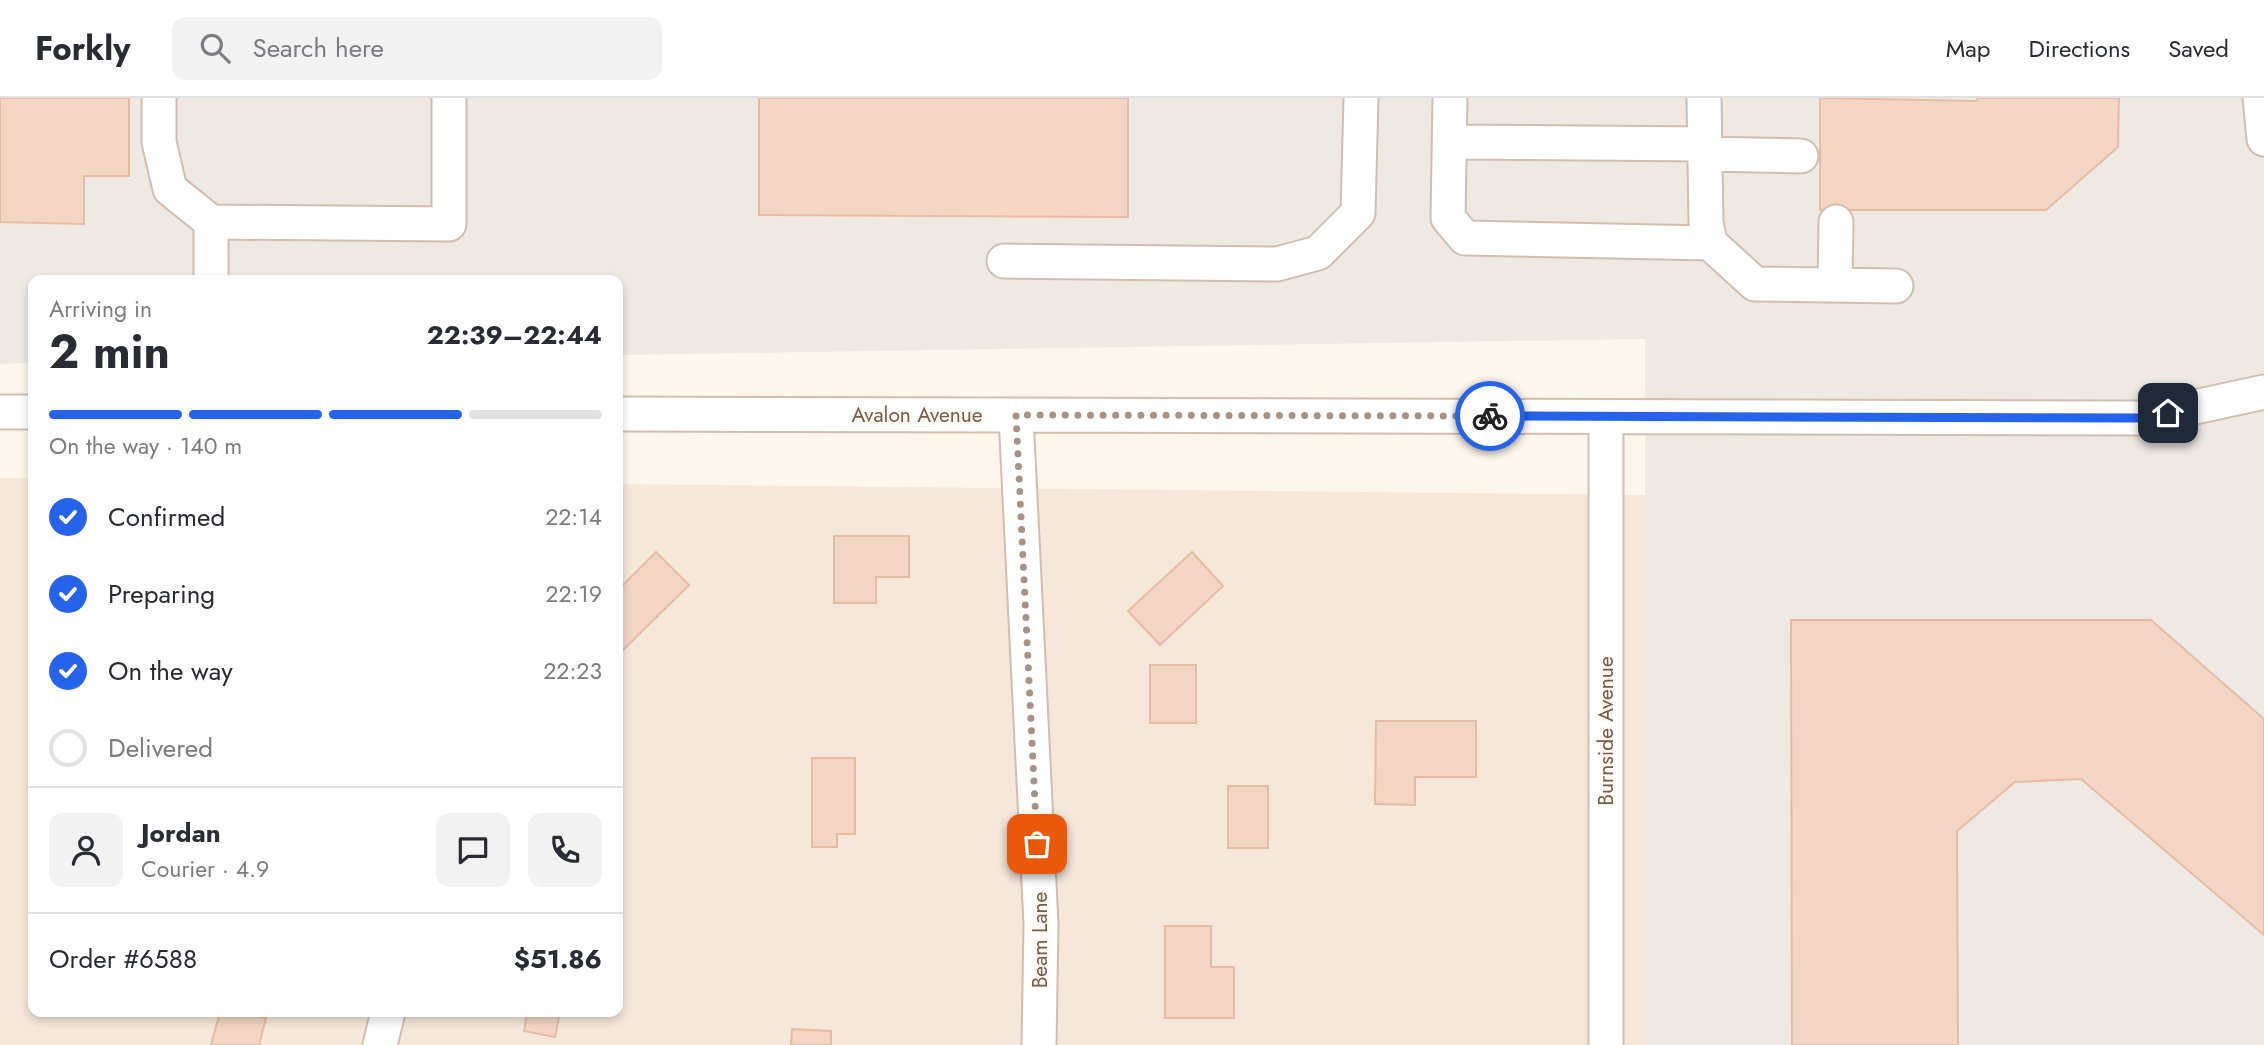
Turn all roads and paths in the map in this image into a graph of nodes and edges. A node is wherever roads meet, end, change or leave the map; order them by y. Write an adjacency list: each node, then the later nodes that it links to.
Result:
1 (159, 98): 11 (street)
2 (449, 98): 11 (street)
3 (1362, 98): 14 (street)
4 (1450, 98): 8 (street)
5 (1704, 98): 9 (street)
6 (2260, 98): 7 (street)
7 (2264, 139)
8 (1450, 142): 9 (street); 13 (street)
9 (1705, 149): 10 (street); 13 (street)
10 (1801, 156)
11 (211, 222): 15 (street)
12 (1836, 222): 16 (street)
13 (1710, 243): 16 (street)
14 (1004, 261)
15 (211, 275)
16 (1835, 285): 17 (street)
17 (1896, 286)
18 (2264, 392): 23 (street, Avalon Avenue)
19 (0, 412): 20 (street)
20 (28, 412)
21 (623, 414): 22 (street, Avalon Avenue)
22 (1016, 415): 23 (street, Avalon Avenue); 26 (street, Beam Lane)
23 (1606, 417): 27 (street, Burnside Avenue)
24 (387, 1017): 25 (street)
25 (380, 1045)
26 (1039, 1045)
27 (1606, 1045)

